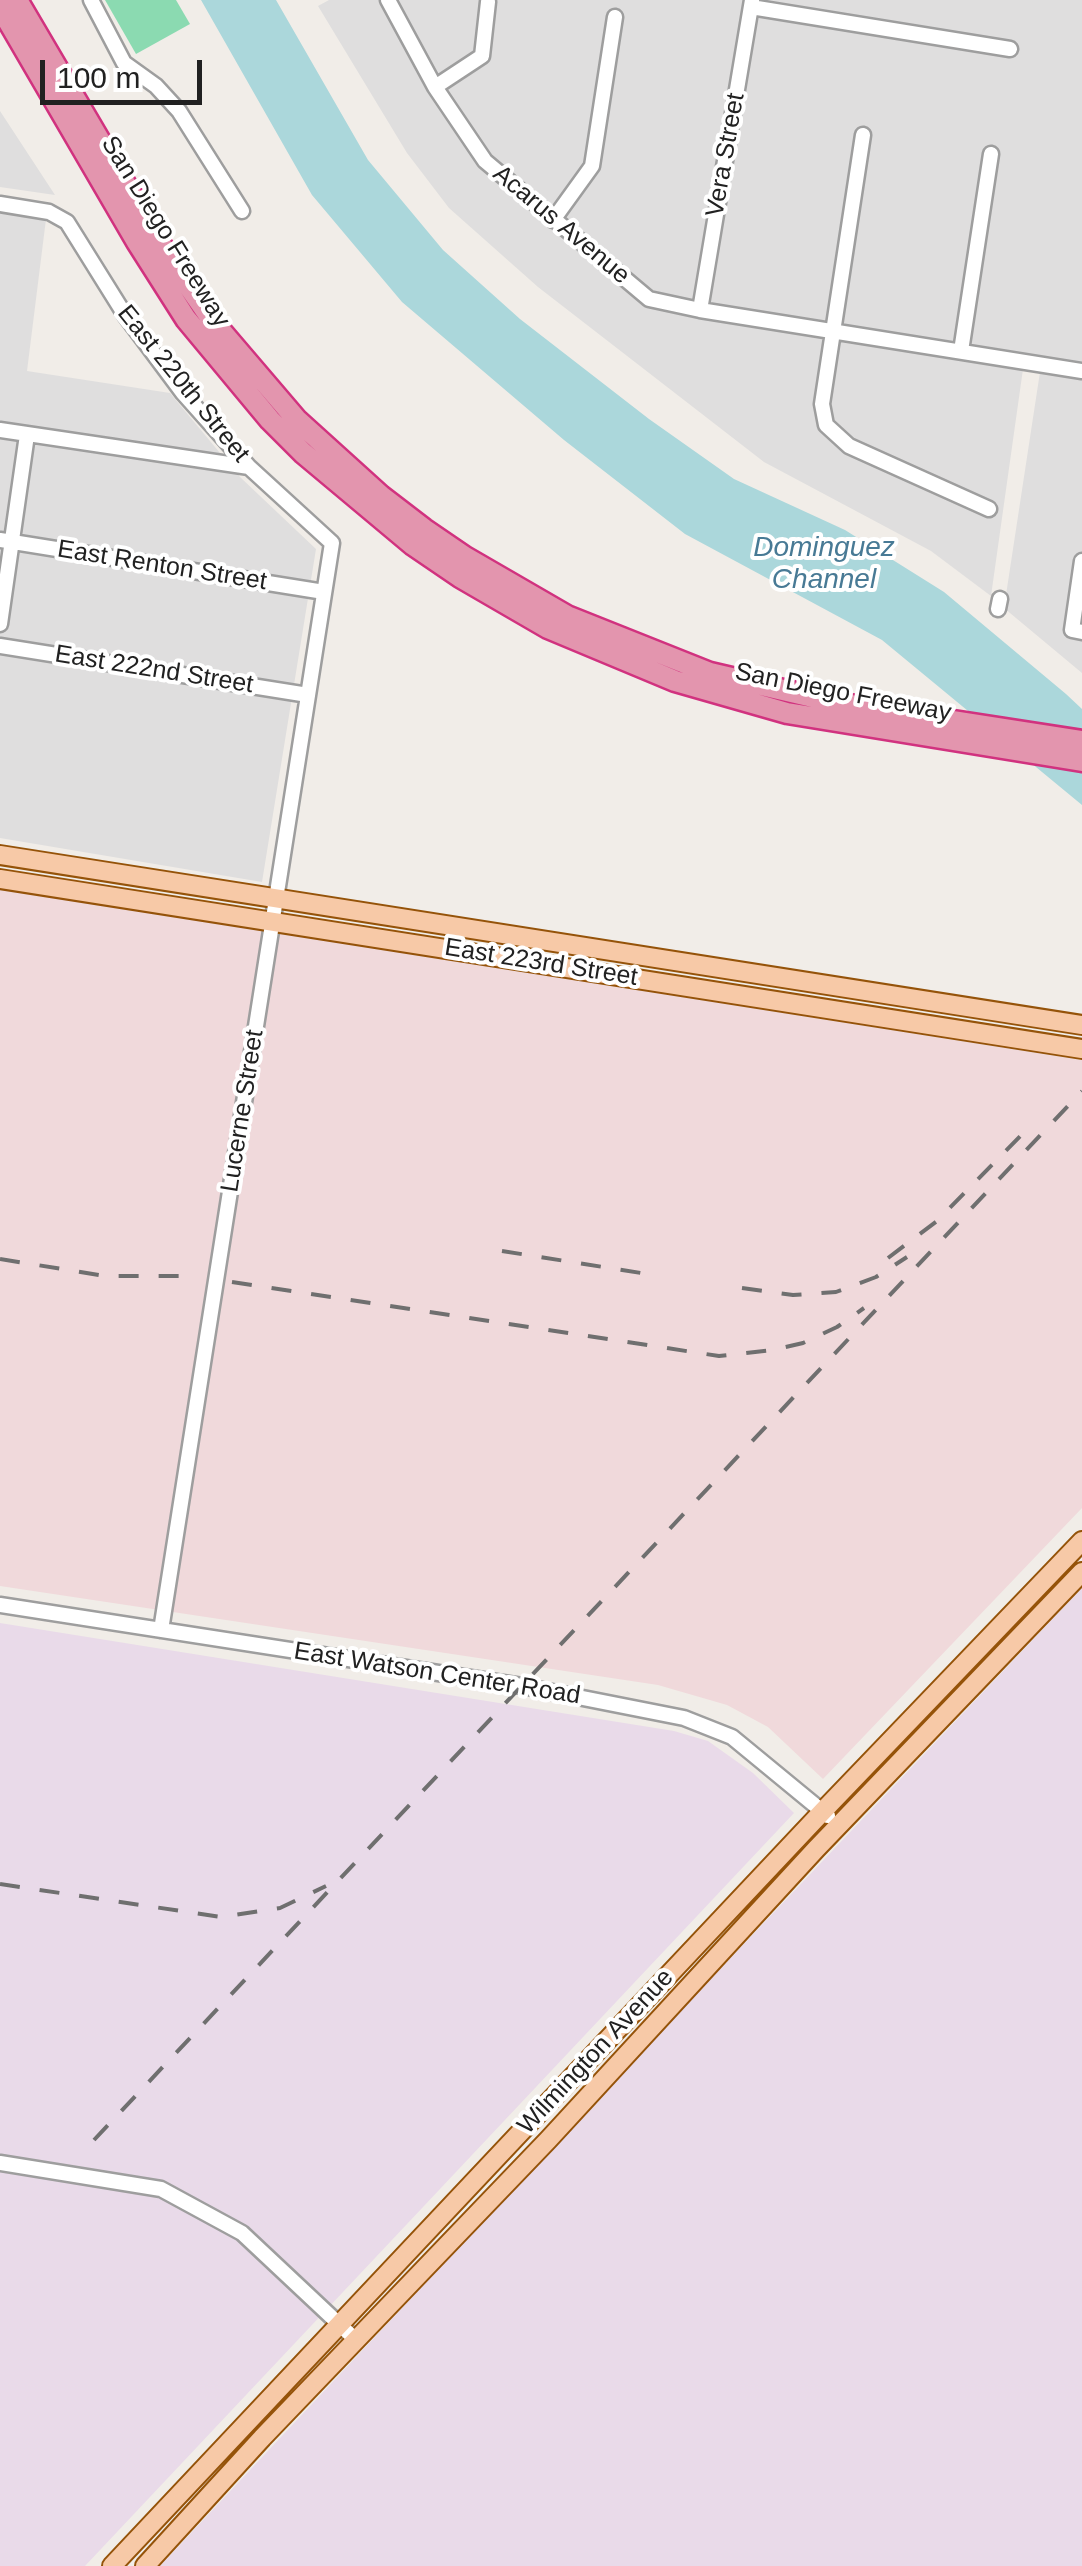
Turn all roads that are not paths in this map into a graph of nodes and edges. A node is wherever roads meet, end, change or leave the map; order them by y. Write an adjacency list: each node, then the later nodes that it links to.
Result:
1 (14, 0): 31 (highway)
2 (31, 0): 31 (highway, San Diego Freeway)
3 (91, 0): 14 (street)
4 (388, 0): 10 (street, Acarus Avenue)
5 (488, 2): 10 (street)
6 (752, 4): 9 (street); 16 (street, Vera Street)
7 (0, 8): 34 (highway, San Diego Freeway)
8 (614, 17): 15 (street)
9 (1010, 49)
10 (435, 87): 15 (street, Acarus Avenue)
11 (863, 135): 17 (street)
12 (992, 154): 18 (street)
13 (0, 204): 22 (street, East 220th Street)
14 (242, 210)
15 (553, 220): 16 (street, Acarus Avenue)
16 (700, 310): 17 (street)
17 (833, 332): 18 (street); 23 (street)
18 (961, 351): 19 (street)
19 (1082, 370)
20 (0, 430): 21 (street)
21 (27, 435): 22 (street); 24 (street)
22 (249, 467): 26 (street, East 220th Street)
23 (989, 509)
24 (6, 542): 26 (street, East Renton Street); 27 (street)
25 (1082, 562): 28 (street)
26 (324, 592): 30 (street, Lucerne Street)
27 (0, 624)
28 (1077, 631)
29 (0, 646): 30 (street, East 222nd Street)
30 (308, 695): 37 (street, Lucerne Street)
31 (952, 720): 32 (highway, San Diego Freeway); 33 (highway)
32 (1082, 730)
33 (1082, 745)
34 (1082, 765)
35 (0, 856): 37 (main road, East 223rd Street)
36 (0, 879): 38 (main road, East 223rd Street)
37 (276, 898): 38 (street, Lucerne Street); 39 (main road, East 223rd Street)
38 (272, 922): 40 (main road, East 223rd Street); 44 (street, Lucerne Street)
39 (1082, 1025)
40 (1082, 1049)
41 (1082, 1540): 45 (main road, Wilmington Avenue)
42 (1082, 1572): 46 (main road, Wilmington Avenue)
43 (0, 1606): 44 (street, East Watson Center Road)
44 (161, 1630): 45 (street, East Watson Center Road)
45 (823, 1811): 46 (street, East Watson Center Road); 48 (main road, Wilmington Avenue)
46 (840, 1825): 49 (main road, Wilmington Avenue)
47 (0, 2163): 48 (street)
48 (338, 2325): 49 (street); 50 (main road, Wilmington Avenue)
49 (356, 2340): 51 (main road, Wilmington Avenue)
50 (112, 2566)
51 (145, 2566)

